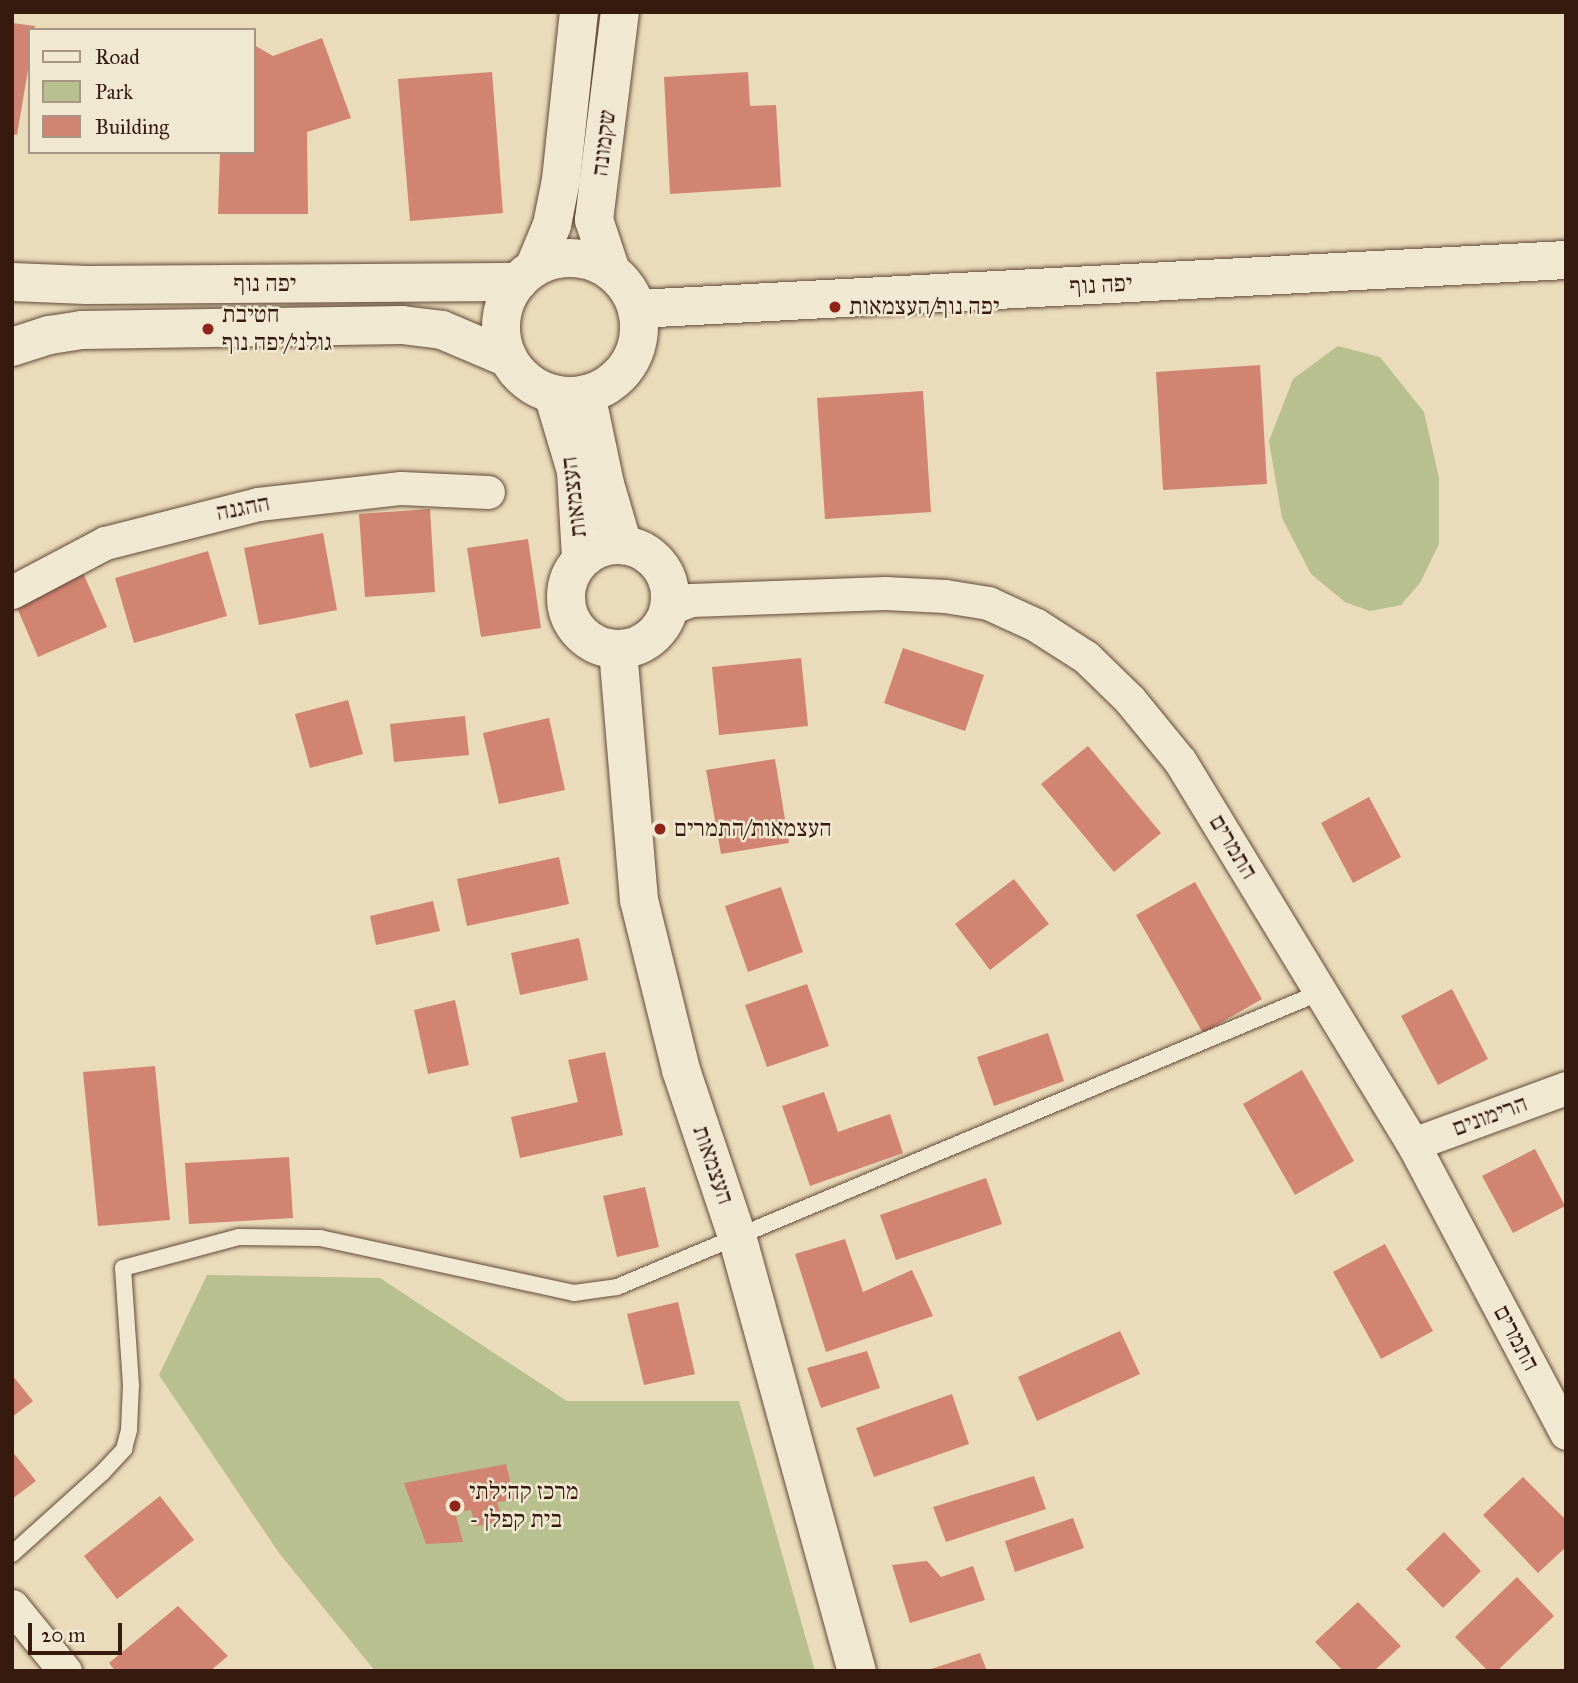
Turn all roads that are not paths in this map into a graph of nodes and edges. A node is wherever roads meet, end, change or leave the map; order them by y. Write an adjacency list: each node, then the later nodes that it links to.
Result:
1 (579, 12): 5 (street, שקמונה)
2 (620, 12): 4 (street, שקמונה)
3 (1566, 260): 7 (street, יפה נוף)
4 (611, 271): 5 (street); 7 (street)
5 (526, 275): 6 (street, יפה נוף); 9 (street)
6 (12, 282)
7 (637, 309): 10 (street)
8 (12, 347): 9 (street, יפה נוף)
9 (508, 358): 10 (street)
10 (570, 394): 12 (street, העצמאות); 13 (street, העצמאות)
11 (488, 492): 14 (street, ההגנה)
12 (623, 545): 13 (street); 15 (street)
13 (581, 559): 16 (street)
14 (12, 592)
15 (670, 608): 16 (street); 17 (street, התמרים)
16 (618, 650): 20 (street, העצמאות)
17 (1321, 992): 19 (street, התמרים); 20 (lane)
18 (1566, 1088): 19 (street, הרימונים)
19 (1413, 1144): 21 (street, התמרים)
20 (737, 1236): 22 (lane); 25 (street, העצמאות)
21 (1566, 1433)
22 (12, 1554)
23 (12, 1606): 24 (street)
24 (65, 1671)
25 (857, 1671)

